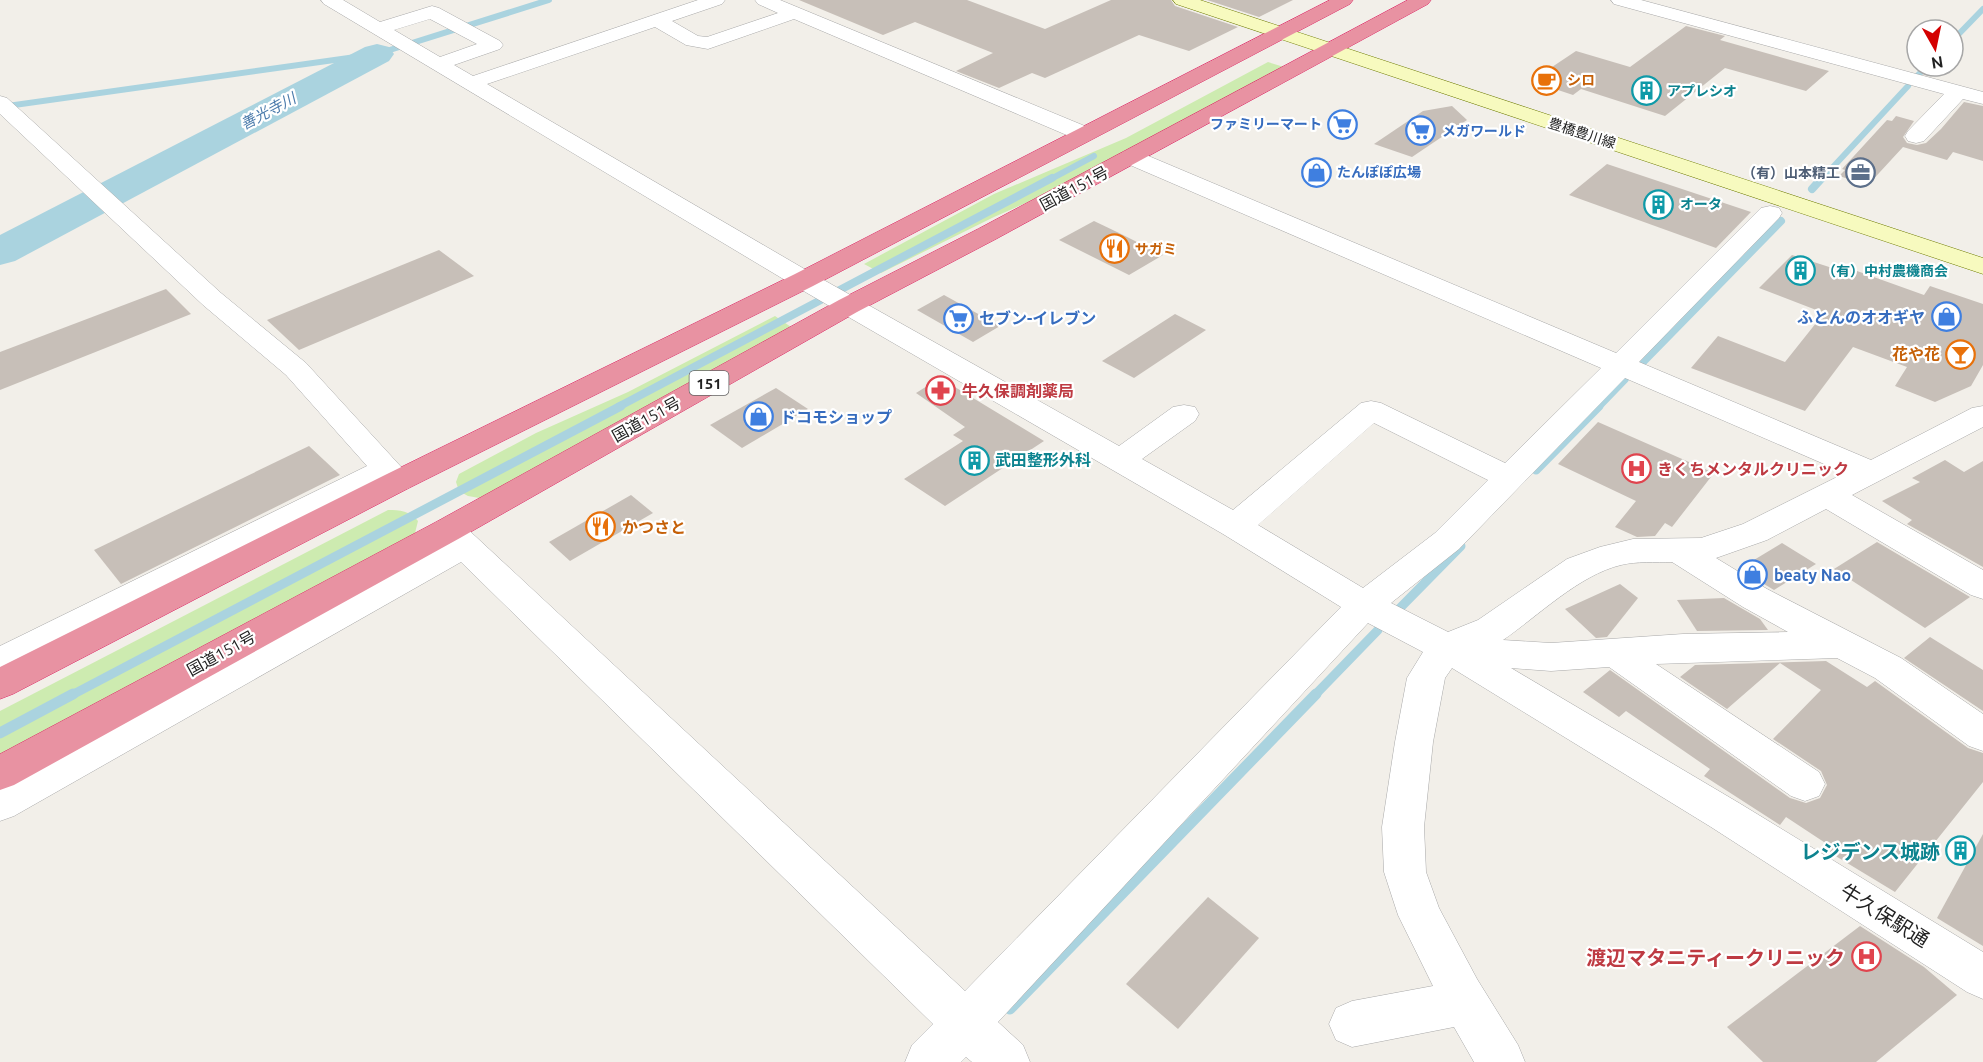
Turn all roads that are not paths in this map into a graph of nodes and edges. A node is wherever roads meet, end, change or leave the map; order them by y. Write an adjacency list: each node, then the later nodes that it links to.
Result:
1 (330, 0): 10 (street, 牛久保駅通)
2 (716, 0): 9 (street)
3 (764, 0): 8 (street)
4 (1182, 0): 11 (main road, 豊橋豊川線)
5 (1344, 0): 11 (highway)
6 (1422, 0): 12 (highway, 国道151号 / 151)
7 (1620, 0): 15 (street)
8 (795, 13): 9 (street); 18 (street)
9 (656, 20): 14 (street)
10 (379, 28): 13 (street, 牛久保駅通); 13 (street)
11 (1279, 33): 12 (main road, 豊橋豊川線); 18 (highway)
12 (1330, 50): 20 (highway, 国道151号 / 151); 22 (main road, 豊橋豊川線)
13 (438, 64): 14 (street, 牛久保駅通)
14 (471, 83): 23 (street, 牛久保駅通)
15 (1958, 92): 16 (street); 19 (street)
16 (1983, 98)
17 (4, 106): 30 (street)
18 (1084, 134): 23 (highway)
19 (1916, 136)
20 (1131, 157): 24 (highway, 国道151号 / 151); 25 (street)
21 (1770, 213): 25 (street)
22 (1983, 266)
23 (804, 280): 24 (street, 牛久保駅通); 30 (highway)
24 (848, 306): 28 (street, 牛久保駅通); 34 (highway, 国道151号 / 151)
25 (1620, 365): 29 (street); 31 (street)
26 (1184, 414): 28 (street)
27 (1983, 415): 29 (street)
28 (1121, 460): 33 (street, 牛久保駅通)
29 (1872, 472): 32 (street)
30 (393, 475): 41 (street); 42 (highway)
31 (1510, 478): 33 (street); 37 (street)
32 (1827, 495): 35 (street); 36 (street)
33 (1235, 526): 37 (street, 牛久保駅通)
34 (456, 537): 44 (highway, 国道151号 / 151); 46 (street); 50 (street)
35 (1679, 551): 38 (street); 39 (street)
36 (1983, 586)
37 (1364, 605): 39 (street, 牛久保駅通); 50 (street)
38 (1839, 644): 40 (street); 43 (street)
39 (1449, 649): 40 (street); 47 (street, 牛久保駅通); 48 (street)
40 (1617, 652): 45 (street)
41 (0, 662)
42 (0, 684)
43 (1983, 735)
44 (0, 773)
45 (1805, 784)
46 (0, 804)
47 (1983, 977)
48 (1466, 1002): 49 (street); 53 (street)
49 (1352, 1024)
50 (965, 1025): 51 (street); 52 (street)
51 (929, 1062)
52 (1006, 1062)
53 (1500, 1062)

